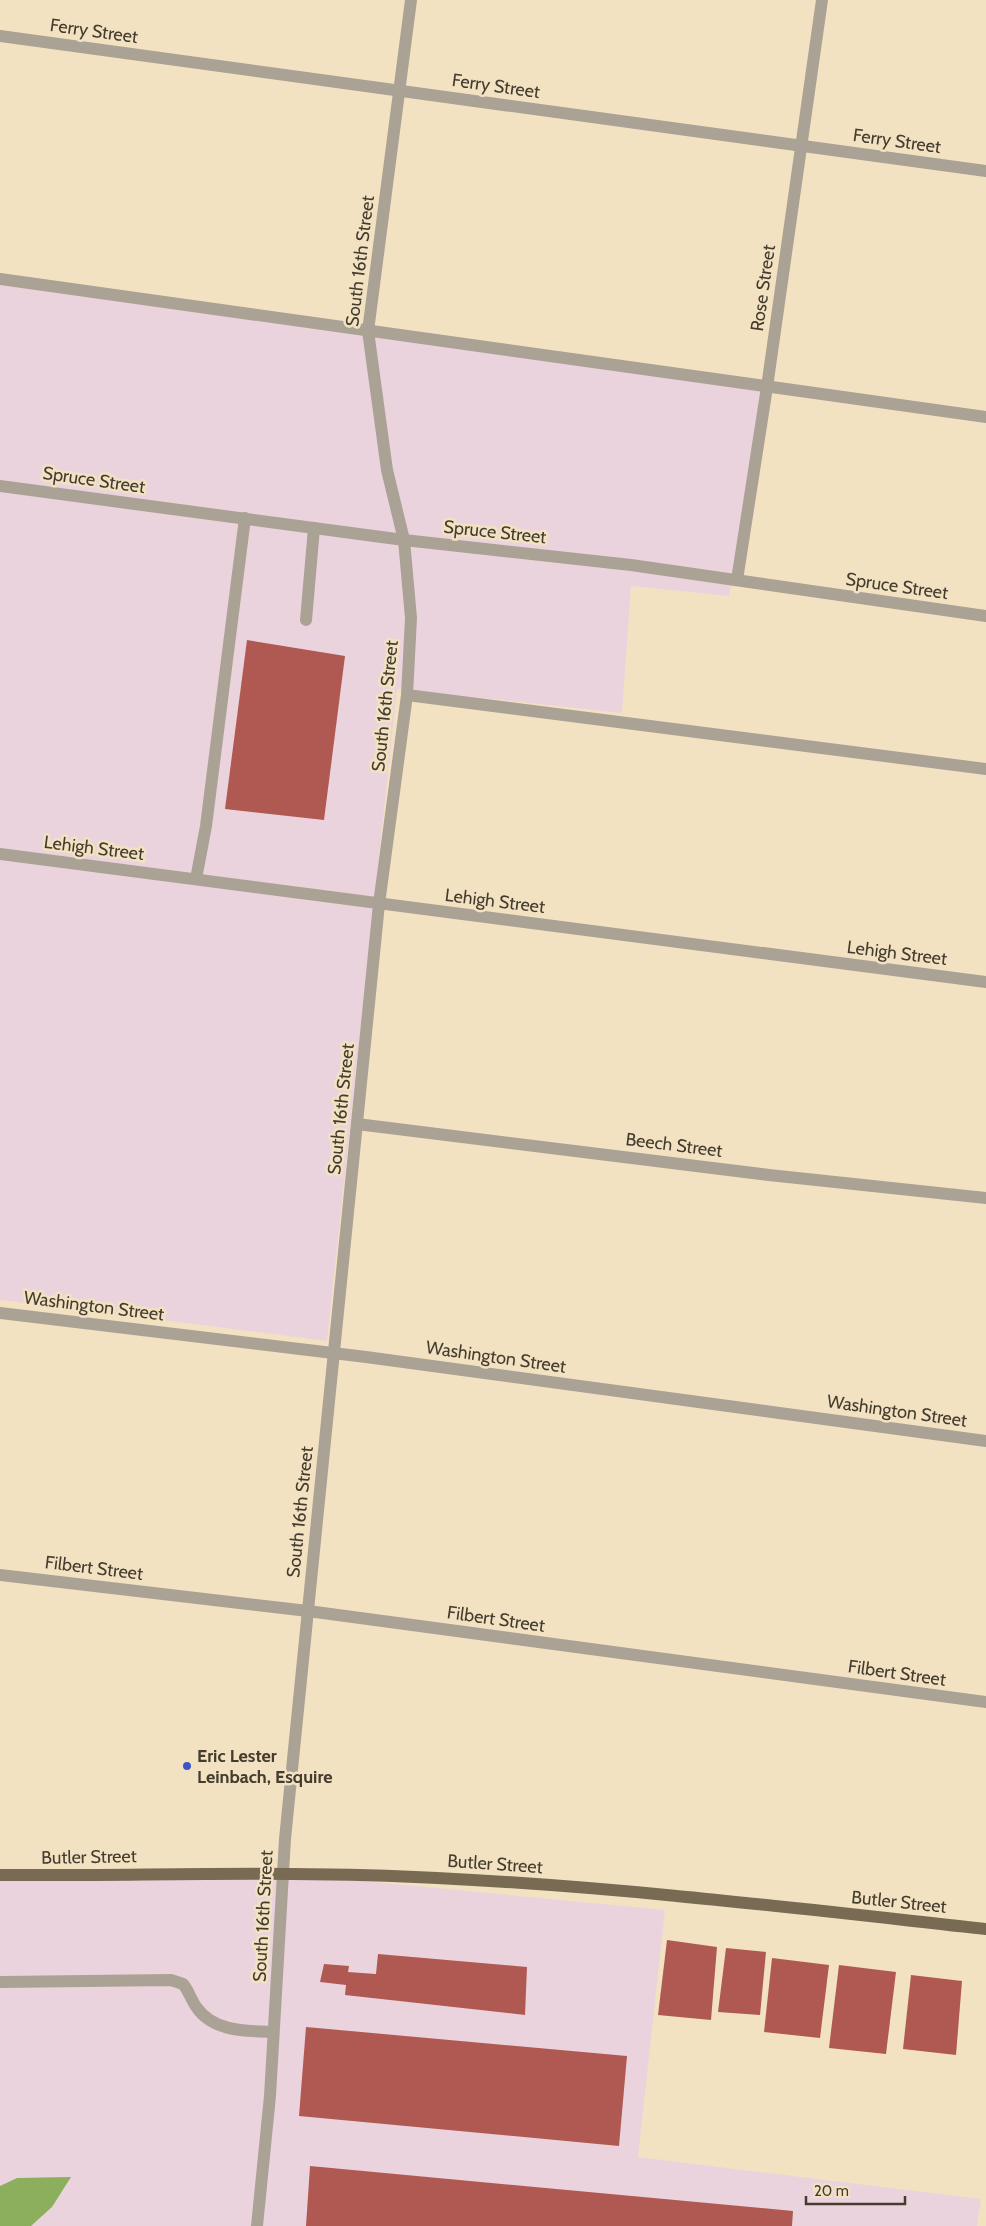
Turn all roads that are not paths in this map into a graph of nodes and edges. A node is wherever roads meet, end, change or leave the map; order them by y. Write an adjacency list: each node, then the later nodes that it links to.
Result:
1 (411, 0): 4 (street, South 16th Street)
2 (822, 0): 5 (street, Rose Street)
3 (0, 36): 4 (street, Ferry Street)
4 (399, 90): 5 (street, Ferry Street); 8 (street, South 16th Street)
5 (801, 146): 6 (street, Ferry Street); 9 (street, Rose Street)
6 (986, 171)
7 (0, 279): 8 (street)
8 (368, 332): 9 (street); 14 (street, South 16th Street)
9 (767, 387): 10 (street); 15 (street, Rose Street)
10 (986, 417)
11 (0, 486): 12 (street, Spruce Street)
12 (245, 518): 13 (street, Spruce Street); 21 (street)
13 (314, 528): 14 (street, Spruce Street); 17 (street)
14 (404, 540): 15 (street, Spruce Street); 18 (street, South 16th Street)
15 (737, 580): 16 (street, Spruce Street)
16 (986, 616)
17 (306, 620)
18 (407, 695): 19 (street); 22 (street, South 16th Street)
19 (986, 769)
20 (0, 854): 21 (street, Lehigh Street)
21 (196, 879): 22 (street, Lehigh Street)
22 (379, 904): 23 (street, Lehigh Street); 24 (street, South 16th Street)
23 (986, 982)
24 (357, 1124): 25 (street, Beech Street); 27 (street, South 16th Street)
25 (986, 1198)
26 (0, 1313): 27 (street, Washington Street)
27 (334, 1353): 28 (street, Washington Street); 30 (street, South 16th Street)
28 (986, 1441)
29 (0, 1575): 30 (street, Filbert Street)
30 (308, 1611): 31 (street, Filbert Street); 32 (street, South 16th Street)
31 (986, 1702)
32 (282, 1873): 33 (main road, Butler Street); 34 (main road, Butler Street); 36 (street, South 16th Street)
33 (0, 1875)
34 (986, 1929)
35 (0, 1982): 36 (street)
36 (274, 2032): 37 (street, South 16th Street)
37 (257, 2226)

